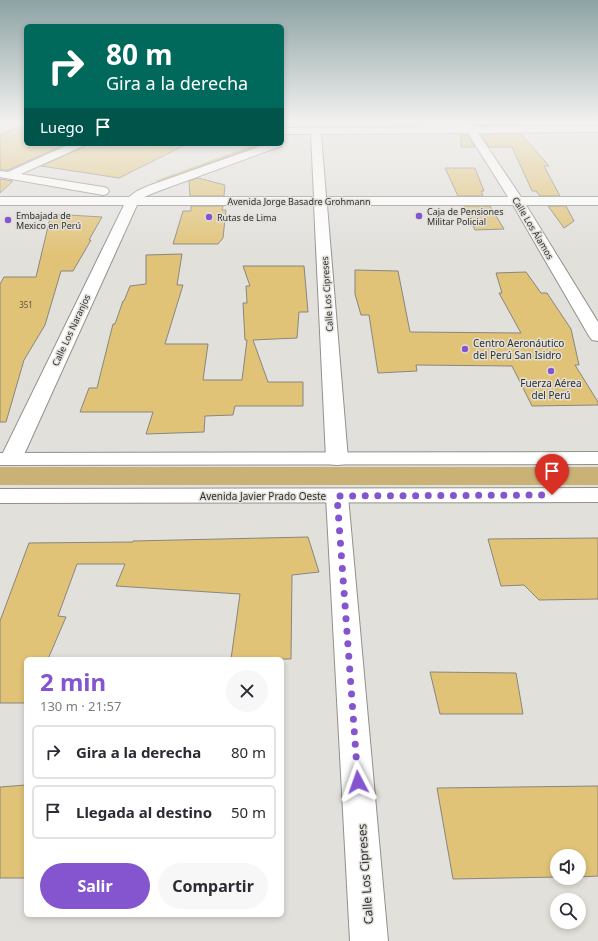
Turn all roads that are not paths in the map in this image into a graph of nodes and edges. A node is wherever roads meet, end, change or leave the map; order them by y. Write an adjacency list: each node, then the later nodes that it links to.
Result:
1 (27, 166): 6 (street)
2 (194, 166): 7 (street)
3 (216, 166): 7 (street)
4 (317, 166): 9 (street, Calle Los Cipreses)
5 (494, 166): 10 (street, Calle Los Álamos)
6 (5, 175): 7 (street)
7 (124, 193): 8 (street, Avenida Jorge Basadre Grohmann); 8 (street); 9 (street, Avenida Jorge Basadre Grohmann); 16 (street, Calle Los Naranjos)
8 (92, 201): 12 (street, Avenida Jorge Basadre Grohmann)
9 (321, 201): 10 (street, Avenida Jorge Basadre Grohmann); 14 (street, Calle Los Cipreses)
10 (517, 201): 11 (street, Avenida Jorge Basadre Grohmann); 13 (street, Calle Los Álamos)
11 (598, 201)
12 (0, 202)
13 (598, 336)
14 (338, 458): 15 (street); 16 (street)
15 (598, 458)
16 (6, 459)
17 (598, 495): 19 (street, Avenida Javier Prado Oeste)
18 (0, 496): 19 (street, Avenida Javier Prado Oeste)
19 (337, 496): 20 (street, Calle Los Cipreses)
20 (370, 941)

